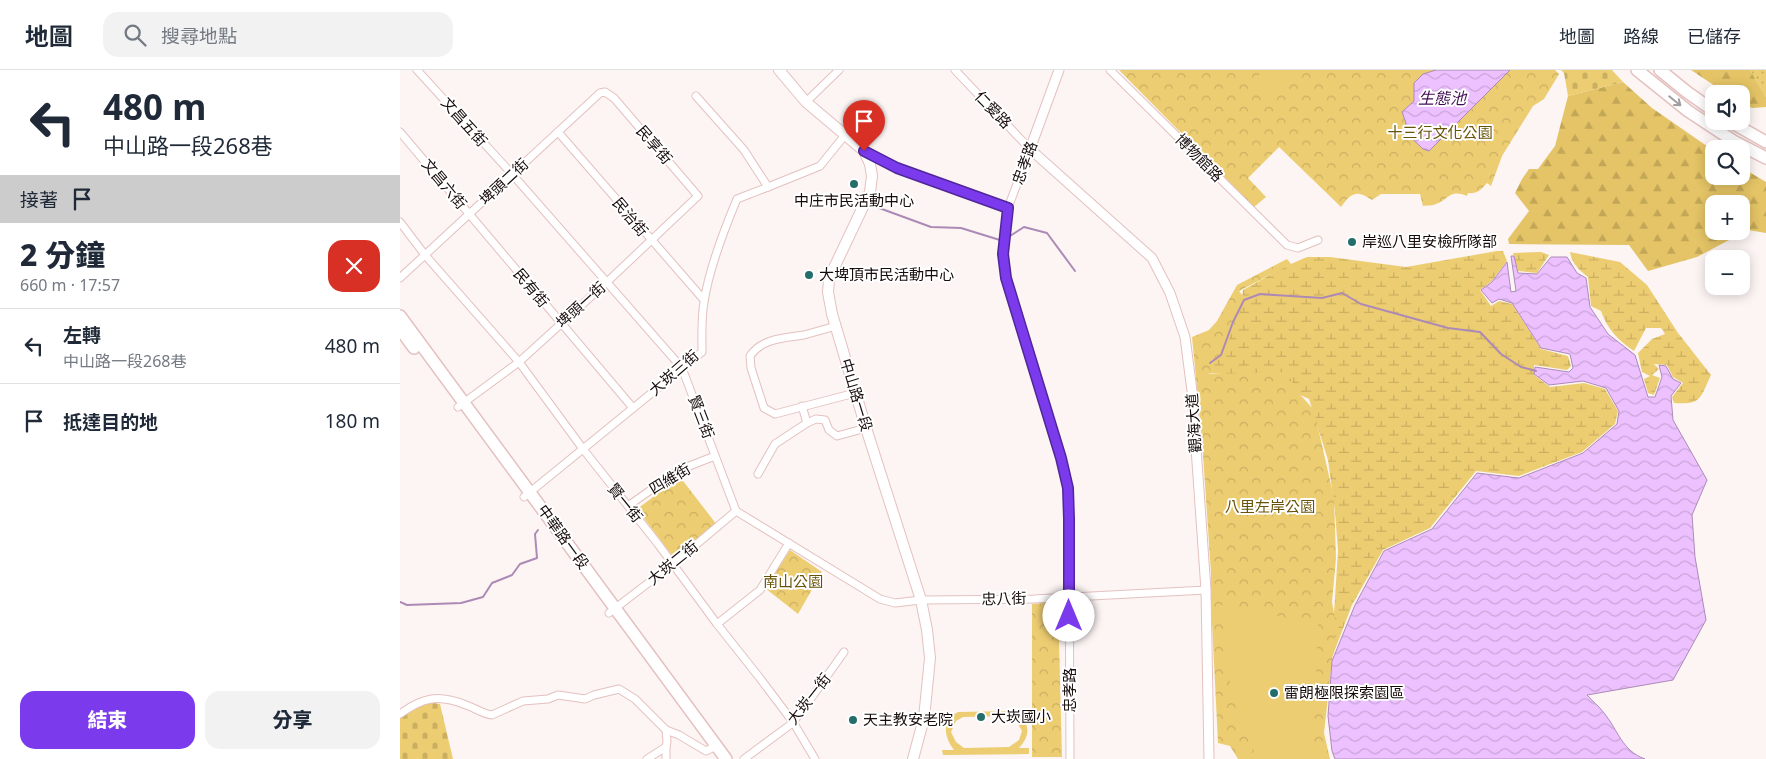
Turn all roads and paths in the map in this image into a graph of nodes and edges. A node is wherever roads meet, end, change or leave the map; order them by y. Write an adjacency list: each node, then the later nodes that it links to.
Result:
1 (417, 70): 21 (street, 文昌五街)
2 (779, 70): 11 (main road)
3 (839, 70): 11 (street)
4 (955, 70): 18 (street, 仁愛路)
5 (1059, 70): 18 (street, 忠孝路)
6 (1110, 70): 27 (street, 博物館路)
7 (1637, 70): 20 (main road, one-way to 20)
8 (1660, 70): 12 (main road)
9 (610, 94): 15 (street, 埤頭二街); 23 (street, 民享街)
10 (696, 96): 22 (street)
11 (806, 102): 16 (main road)
12 (1705, 105)
13 (1745, 130): 17 (main road)
14 (400, 132): 25 (street, 文昌六街)
15 (558, 132): 21 (street, 埤頭二街); 28 (street, 民治街)
16 (845, 135): 19 (main road); 22 (street)
17 (1766, 142)
18 (1030, 149): 24 (street, 忠孝路); 53 (street, 觀海大道)
19 (864, 151): 24 (street); 35 (main road, 中山路一段)
20 (1766, 158)
21 (512, 174): 25 (street, 埤頭二街); 31 (street, 賢三街)
22 (768, 187): 32 (street, 大崁三街)
23 (698, 196): 28 (street, 埤頭一街)
24 (1008, 208): 54 (street, 忠孝路)
25 (469, 214): 29 (street, 埤頭二街); 34 (street, 民有街)
26 (400, 222): 29 (street, 賢一街)
27 (1318, 240)
28 (651, 241): 31 (street, 埤頭一街); 32 (street, 民治街)
29 (425, 255): 30 (street, 埤頭二街); 37 (street, 賢一街)
30 (400, 278)
31 (607, 282): 34 (street, 埤頭一街); 38 (street, 賢三街)
32 (704, 300): 38 (street, 大崁三街)
33 (400, 316): 40 (main road, 中華路一段)
34 (561, 324): 37 (street, 埤頭一街); 42 (street, 民有街)
35 (836, 326): 39 (main road, 中山路一段); 41 (street)
36 (400, 329): 40 (main road, 中華路一段)
37 (519, 362): 40 (street, 埤頭一街); 45 (street, 賢一街)
38 (682, 368): 42 (street, 大崁三街); 46 (street, 賢三街)
39 (855, 393): 41 (street); 44 (main road, 中山路一段)
40 (461, 405): 48 (main road, 中華路一段)
41 (802, 406): 43 (street)
42 (633, 408): 45 (street, 大崁三街)
43 (807, 423): 44 (street); 47 (street)
44 (866, 428): 55 (main road, 中山路一段)
45 (583, 449): 48 (street, 大崁三街); 49 (street, 賢一街)
46 (715, 456): 49 (street, 四維街); 50 (street, 賢三街)
47 (758, 474)
48 (527, 495): 56 (main road, 中華路一段)
49 (628, 506): 52 (street, 賢一街)
50 (736, 511): 51 (street); 52 (street, 大崁二街)
51 (789, 543): 55 (street); 57 (street)
52 (673, 564): 56 (street, 大崁二街); 57 (street, 賢一街)
53 (1206, 590): 54 (street, 忠八街); 71 (street, 觀海大道)
54 (1069, 597): 55 (street, 忠八街); 70 (street, 忠孝路)
55 (921, 600): 69 (main road, 中山路一段)
56 (612, 611): 63 (main road, 中華路一段)
57 (717, 624): 60 (street, 賢一街)
58 (844, 652): 60 (street, 大崁一街)
59 (400, 714): 61 (street)
60 (792, 722): 67 (street, 大崁一街); 68 (street, 賢一街)
61 (666, 730): 62 (street); 63 (street)
62 (666, 747): 64 (street); 65 (street)
63 (714, 752): 66 (main road, 中華路一段)
64 (647, 759)
65 (666, 759)
66 (726, 759)
67 (744, 759)
68 (815, 759)
69 (913, 759)
70 (1070, 759)
71 (1209, 759)

